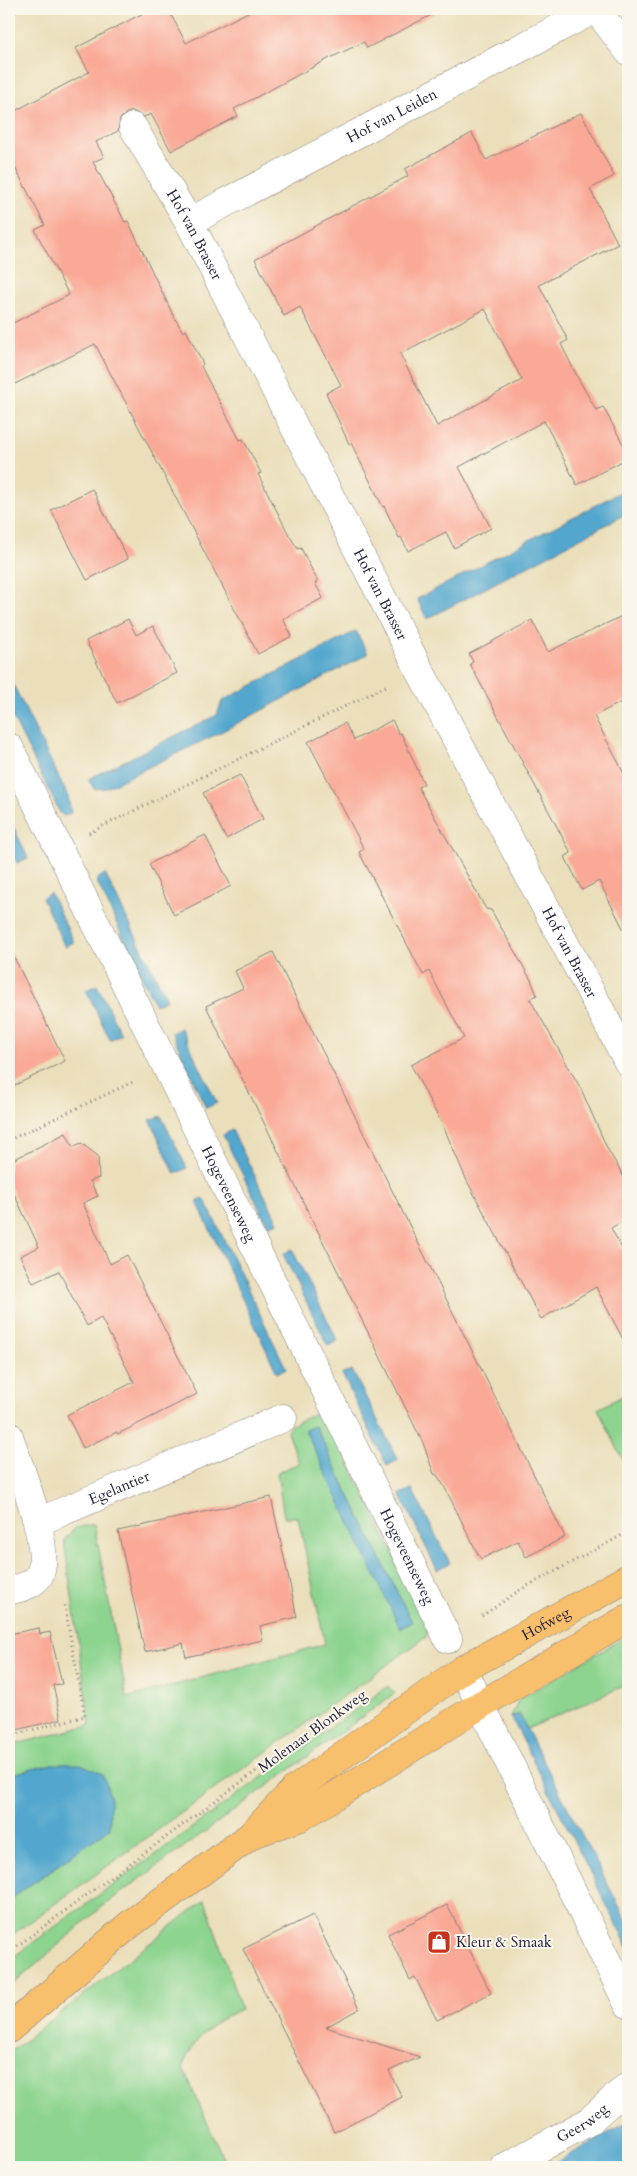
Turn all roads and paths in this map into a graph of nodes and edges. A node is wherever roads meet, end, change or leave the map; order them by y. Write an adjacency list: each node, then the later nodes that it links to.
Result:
1 (595, 9): 2 (street); 4 (street, Hof van Leiden)
2 (628, 51)
3 (134, 127): 4 (street, Hof van Brasser)
4 (188, 222): 5 (street, Hof van Brasser)
5 (419, 669): 7 (path); 8 (street, Hof van Brasser)
6 (9, 747): 7 (street, Hogeveenseweg)
7 (59, 848): 9 (street, Hogeveenseweg)
8 (628, 1062)
9 (168, 1067): 10 (path); 19 (street, Hogeveenseweg)
10 (9, 1140)
11 (283, 1418): 13 (street, Egelantier)
12 (9, 1436): 13 (street)
13 (38, 1522): 15 (street)
14 (628, 1532): 19 (path)
15 (40, 1574): 17 (street); 22 (path)
16 (628, 1578): 20 (main road, Hofweg)
17 (9, 1591)
18 (628, 1618): 21 (main road)
19 (448, 1639)
20 (463, 1669): 21 (street); 24 (main road)
21 (482, 1704): 24 (main road); 26 (street)
22 (9, 1736)
23 (276, 1757): 25 (path, Molenaar Blonkweg)
24 (250, 1836): 27 (main road)
25 (9, 1952)
26 (628, 2004)
27 (9, 2029)
28 (628, 2086): 29 (street, Geerweg)
29 (505, 2167)

